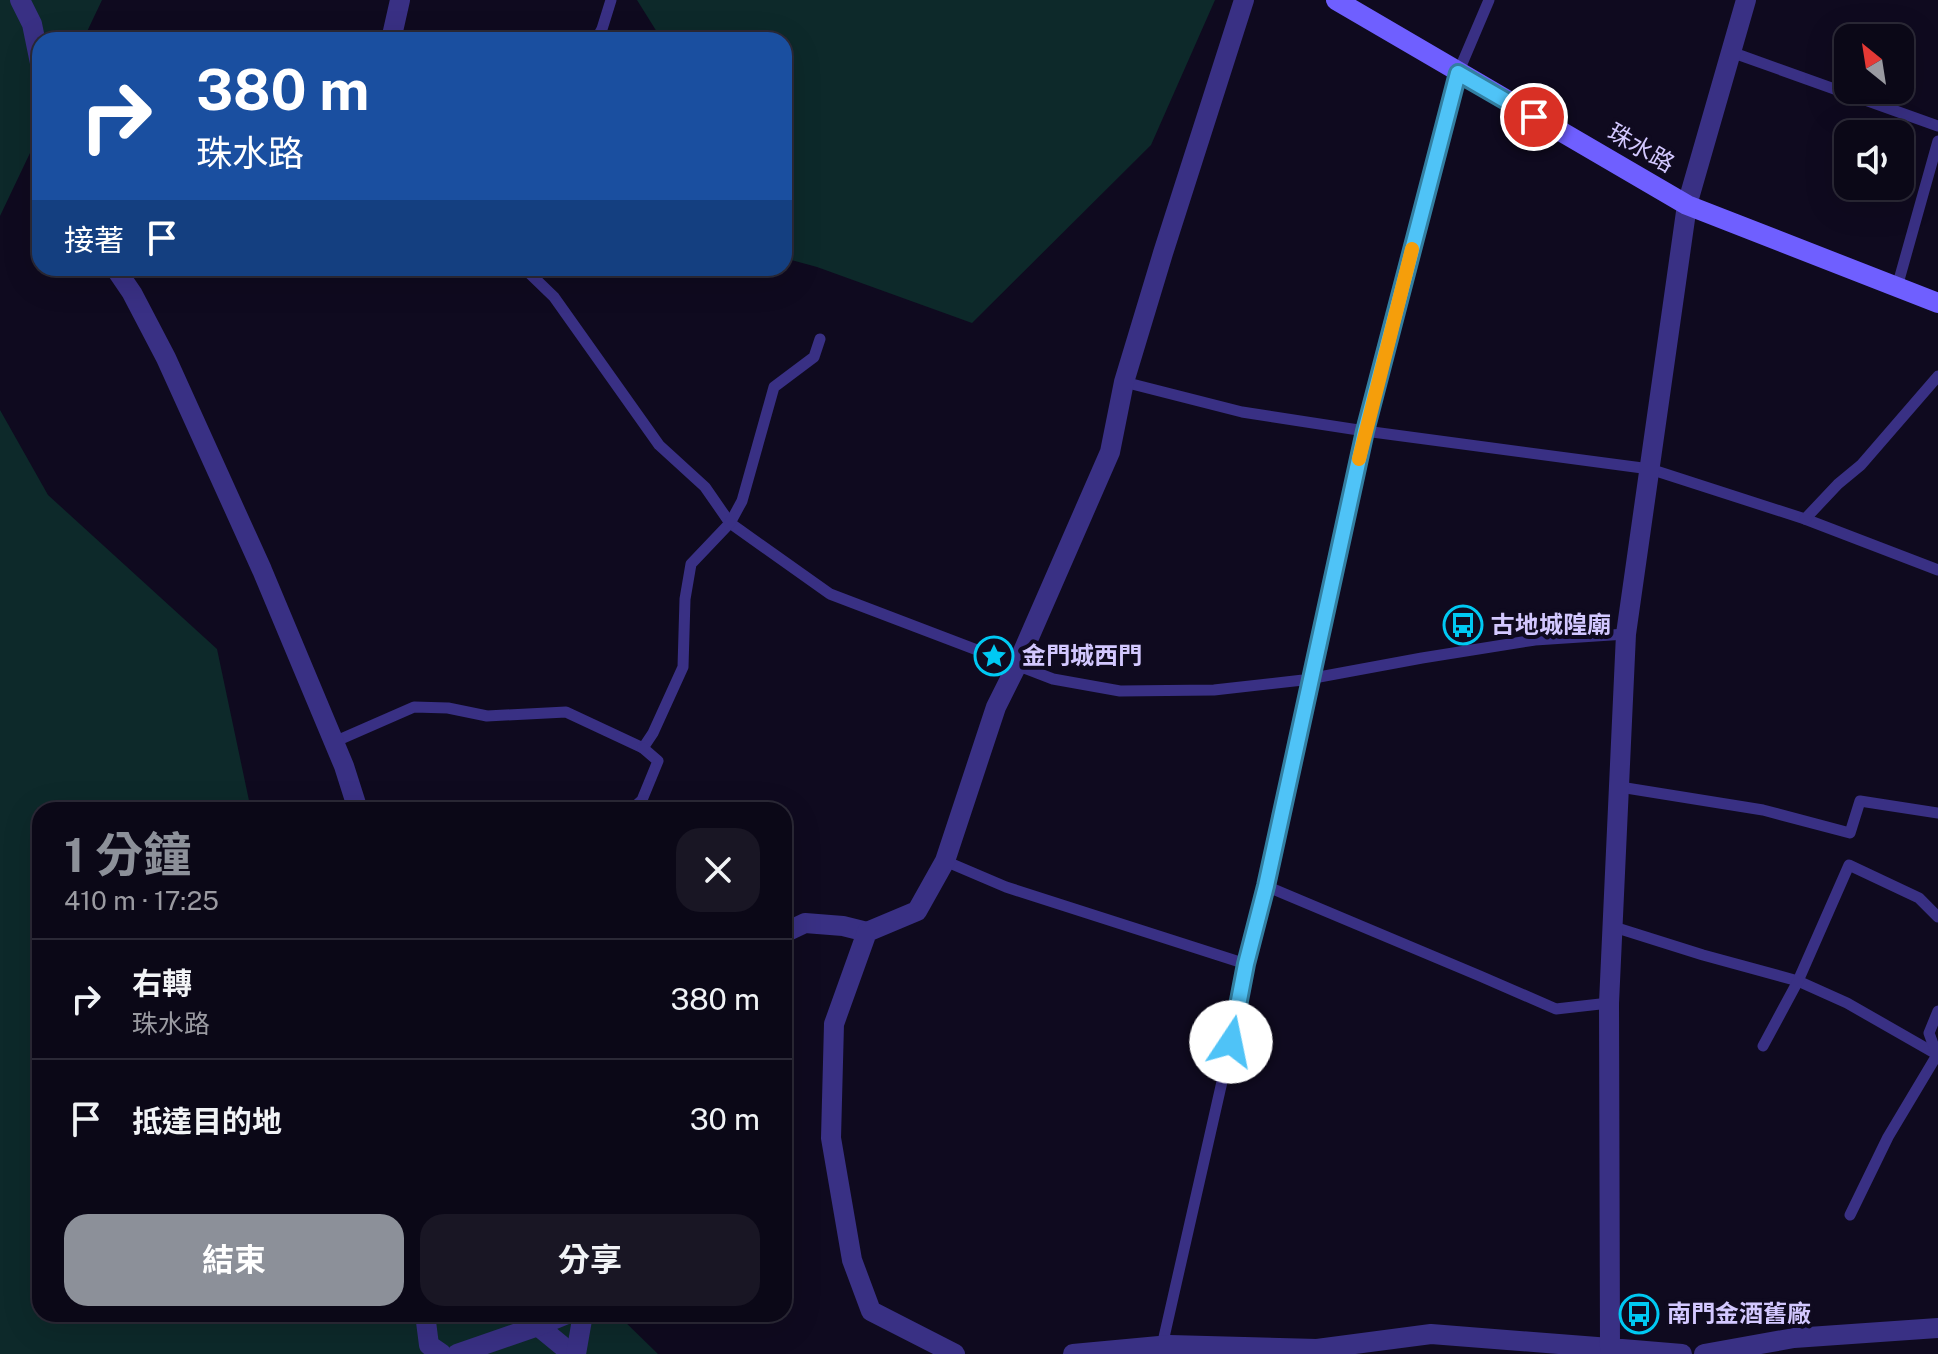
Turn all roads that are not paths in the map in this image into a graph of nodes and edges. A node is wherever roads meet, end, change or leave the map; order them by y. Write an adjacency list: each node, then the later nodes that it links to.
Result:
1 (20, 0): 8 (street)
2 (400, 0): 9 (street)
3 (611, 0): 10 (lane)
4 (1244, 0): 22 (street)
5 (1336, 0): 12 (main road, 珠水路)
6 (1489, 0): 12 (lane)
7 (1746, 0): 11 (street)
8 (34, 32)
9 (393, 32)
10 (599, 32)
11 (1731, 52): 13 (lane); 15 (street)
12 (1458, 73): 15 (main road, 珠水路); 23 (lane)
13 (1938, 126)
14 (1938, 141): 18 (lane)
15 (1687, 205): 18 (main road, 珠水路); 24 (street)
16 (120, 276): 31 (street)
17 (532, 276): 26 (lane)
18 (1897, 287): 19 (main road, 珠水路)
19 (1938, 303)
20 (820, 339): 26 (lane)
21 (1938, 376): 25 (lane)
22 (1124, 382): 23 (lane); 29 (street)
23 (1365, 431): 24 (lane); 30 (lane)
24 (1650, 469): 25 (lane); 28 (street)
25 (1805, 519): 27 (lane)
26 (730, 523): 29 (lane); 32 (lane)
27 (1938, 570)
28 (1626, 634): 30 (lane); 33 (street)
29 (1017, 665): 30 (lane); 37 (street)
30 (1309, 679): 38 (lane)
31 (334, 742): 32 (lane); 34 (street)
32 (643, 748): 35 (lane)
33 (1620, 787): 36 (lane); 40 (street)
34 (355, 802)
35 (643, 802)
36 (1938, 813)
37 (945, 861): 42 (street); 43 (lane)
38 (1266, 886): 43 (lane); 45 (lane)
39 (1938, 917): 44 (lane)
40 (1614, 927): 44 (lane); 45 (street)
41 (792, 929): 42 (street)
42 (867, 932): 61 (street)
43 (1246, 964): 55 (lane)
44 (1798, 981): 47 (lane); 48 (lane)
45 (1609, 1003): 56 (street)
46 (1938, 1011): 48 (lane)
47 (1763, 1046)
48 (1937, 1055): 49 (lane)
49 (1850, 1215)
50 (426, 1322): 57 (street)
51 (548, 1322): 53 (street)
52 (581, 1322): 60 (street)
53 (538, 1326): 59 (street); 60 (street)
54 (1938, 1328): 64 (street)
55 (1162, 1346): 58 (street); 62 (street)
56 (1610, 1348): 58 (street); 63 (street)
57 (429, 1351)
58 (1238, 1351)
59 (457, 1354)
60 (574, 1354)
61 (955, 1354)
62 (1073, 1354)
63 (1682, 1354)
64 (1704, 1354)

